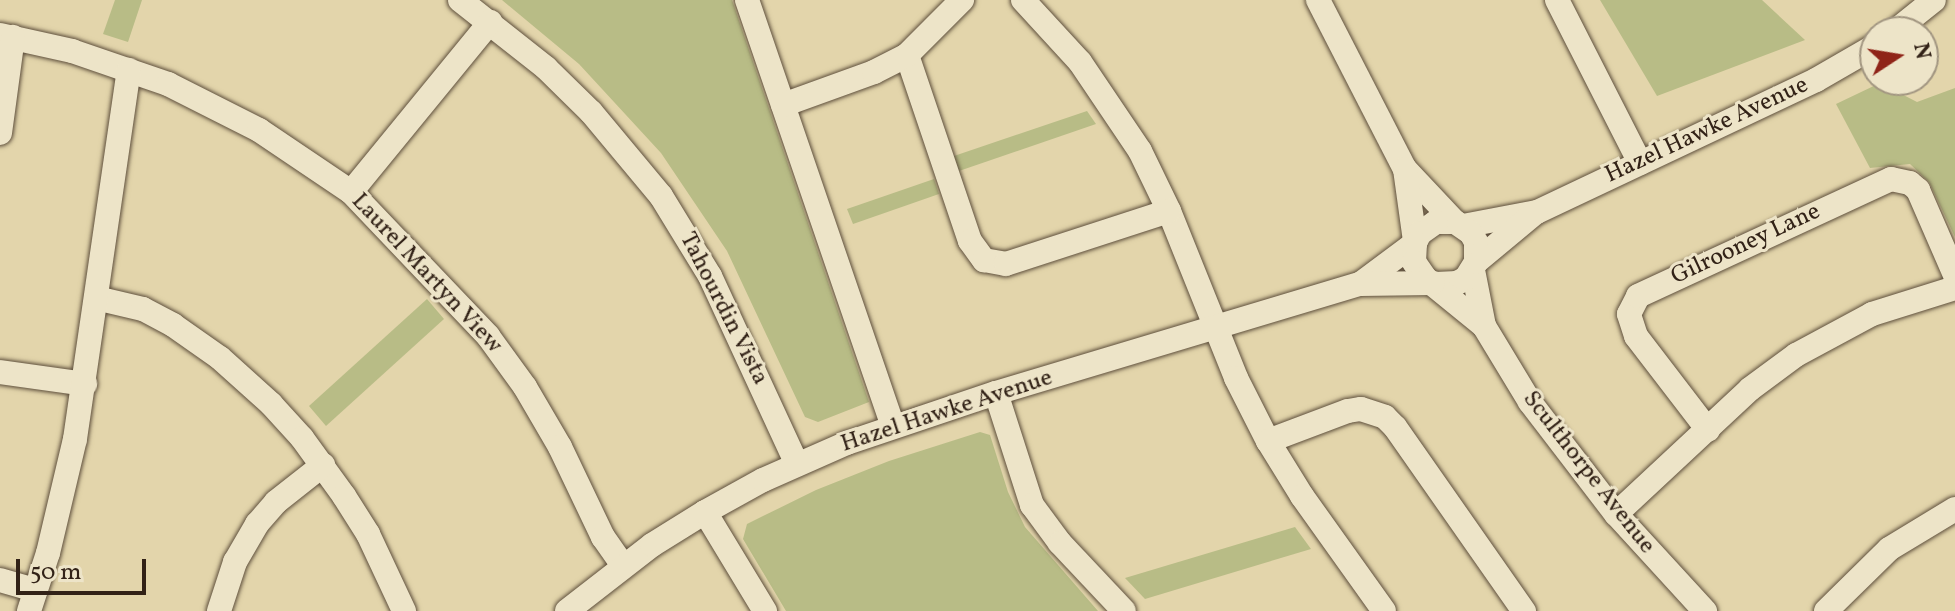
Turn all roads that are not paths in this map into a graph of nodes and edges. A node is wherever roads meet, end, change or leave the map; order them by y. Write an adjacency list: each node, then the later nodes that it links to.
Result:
1 (460, 0): 9 (street, Tahourdin Vista)
2 (747, 0): 14 (street)
3 (962, 0): 11 (street)
4 (1023, 0): 19 (street)
5 (1318, 0): 17 (street)
6 (1557, 0): 16 (street)
7 (1934, 0): 8 (street)
8 (1914, 16)
9 (490, 22): 18 (street); 37 (street, Tahourdin Vista)
10 (6, 36): 13 (street, Laurel Martyn View); 15 (street)
11 (907, 55): 14 (street); 19 (street)
12 (1859, 56): 16 (street, Hazel Hawke Avenue)
13 (129, 70): 18 (street, Laurel Martyn View); 28 (street)
14 (783, 105): 34 (street)
15 (0, 133)
16 (1640, 163): 20 (street, Hazel Hawke Avenue)
17 (1405, 169): 21 (street); 22 (street)
18 (351, 192): 42 (street, Laurel Martyn View)
19 (1169, 211): 30 (street)
20 (1537, 212): 21 (street, Hazel Hawke Avenue); 23 (street, Hazel Hawke Avenue)
21 (1459, 224): 22 (street); 23 (street)
22 (1415, 242): 25 (street, Hazel Hawke Avenue); 26 (street)
23 (1475, 266): 26 (street); 29 (street, Sculthorpe Avenue)
24 (1955, 275): 35 (street, Gilrooney Lane)
25 (1360, 284): 26 (street, Hazel Hawke Avenue); 30 (street, Hazel Hawke Avenue)
26 (1435, 284): 29 (street, Sculthorpe Avenue)
27 (1955, 288): 35 (street)
28 (96, 298): 32 (street); 38 (street)
29 (1484, 326): 41 (street, Sculthorpe Avenue)
30 (1215, 328): 33 (street, Hazel Hawke Avenue); 36 (street)
31 (0, 372): 32 (street)
32 (85, 384): 44 (street)
33 (996, 393): 34 (street, Hazel Hawke Avenue); 49 (street)
34 (893, 426): 37 (street, Hazel Hawke Avenue)
35 (1708, 430): 41 (street)
36 (1268, 441): 50 (street); 51 (street)
37 (797, 464): 40 (street, Hazel Hawke Avenue)
38 (323, 465): 45 (street); 46 (street)
39 (1955, 509): 53 (street)
40 (705, 512): 42 (street, Hazel Hawke Avenue); 48 (street)
41 (1616, 514): 52 (street, Sculthorpe Avenue)
42 (623, 566): 47 (street, Hazel Hawke Avenue)
43 (0, 580): 44 (street)
44 (32, 601)
45 (219, 611)
46 (404, 611)
47 (567, 611)
48 (765, 611)
49 (1124, 611)
50 (1384, 611)
51 (1524, 611)
52 (1705, 611)
53 (1826, 611)

